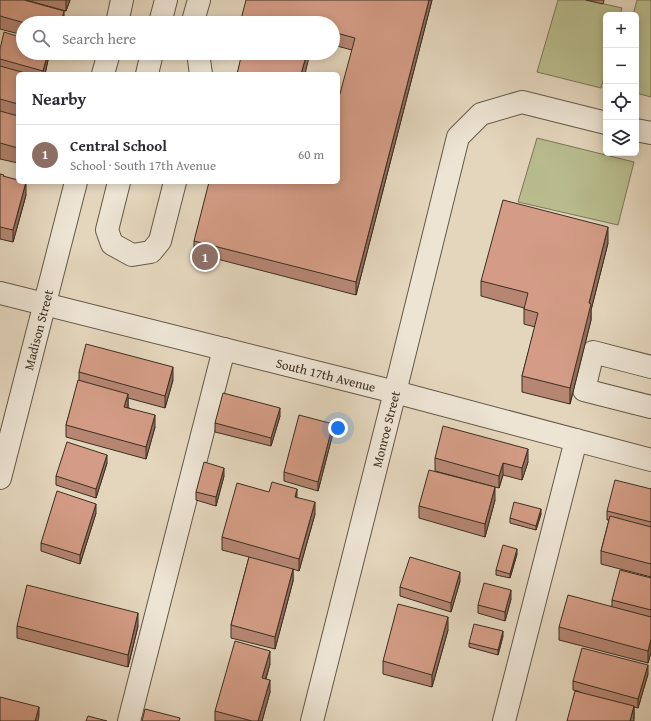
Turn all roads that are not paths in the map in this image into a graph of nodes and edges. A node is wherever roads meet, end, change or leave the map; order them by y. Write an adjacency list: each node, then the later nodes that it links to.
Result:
1 (122, 0): 4 (street)
2 (166, 0): 5 (street)
3 (199, 0): 6 (street)
4 (119, 16)
5 (162, 16)
6 (194, 16)
7 (107, 60): 10 (street)
8 (150, 60): 11 (street)
9 (199, 60): 12 (street)
10 (104, 72)
11 (147, 72)
12 (201, 72)
13 (603, 122): 23 (street, Monroe Street)
14 (639, 131): 15 (street)
15 (651, 134)
16 (75, 184): 20 (street, Madison Street)
17 (118, 184): 18 (street)
18 (174, 184)
19 (0, 293): 20 (street, South 17th Avenue)
20 (44, 304): 21 (street, South 17th Avenue); 27 (street, Madison Street)
21 (224, 349): 23 (street, South 17th Avenue); 28 (street)
22 (651, 367): 24 (street)
23 (395, 392): 25 (street, South 17th Avenue); 29 (street, Monroe Street)
24 (651, 407)
25 (576, 440): 26 (street, South 17th Avenue); 30 (street)
26 (651, 460)
27 (0, 478)
28 (129, 721)
29 (312, 721)
30 (504, 721)

